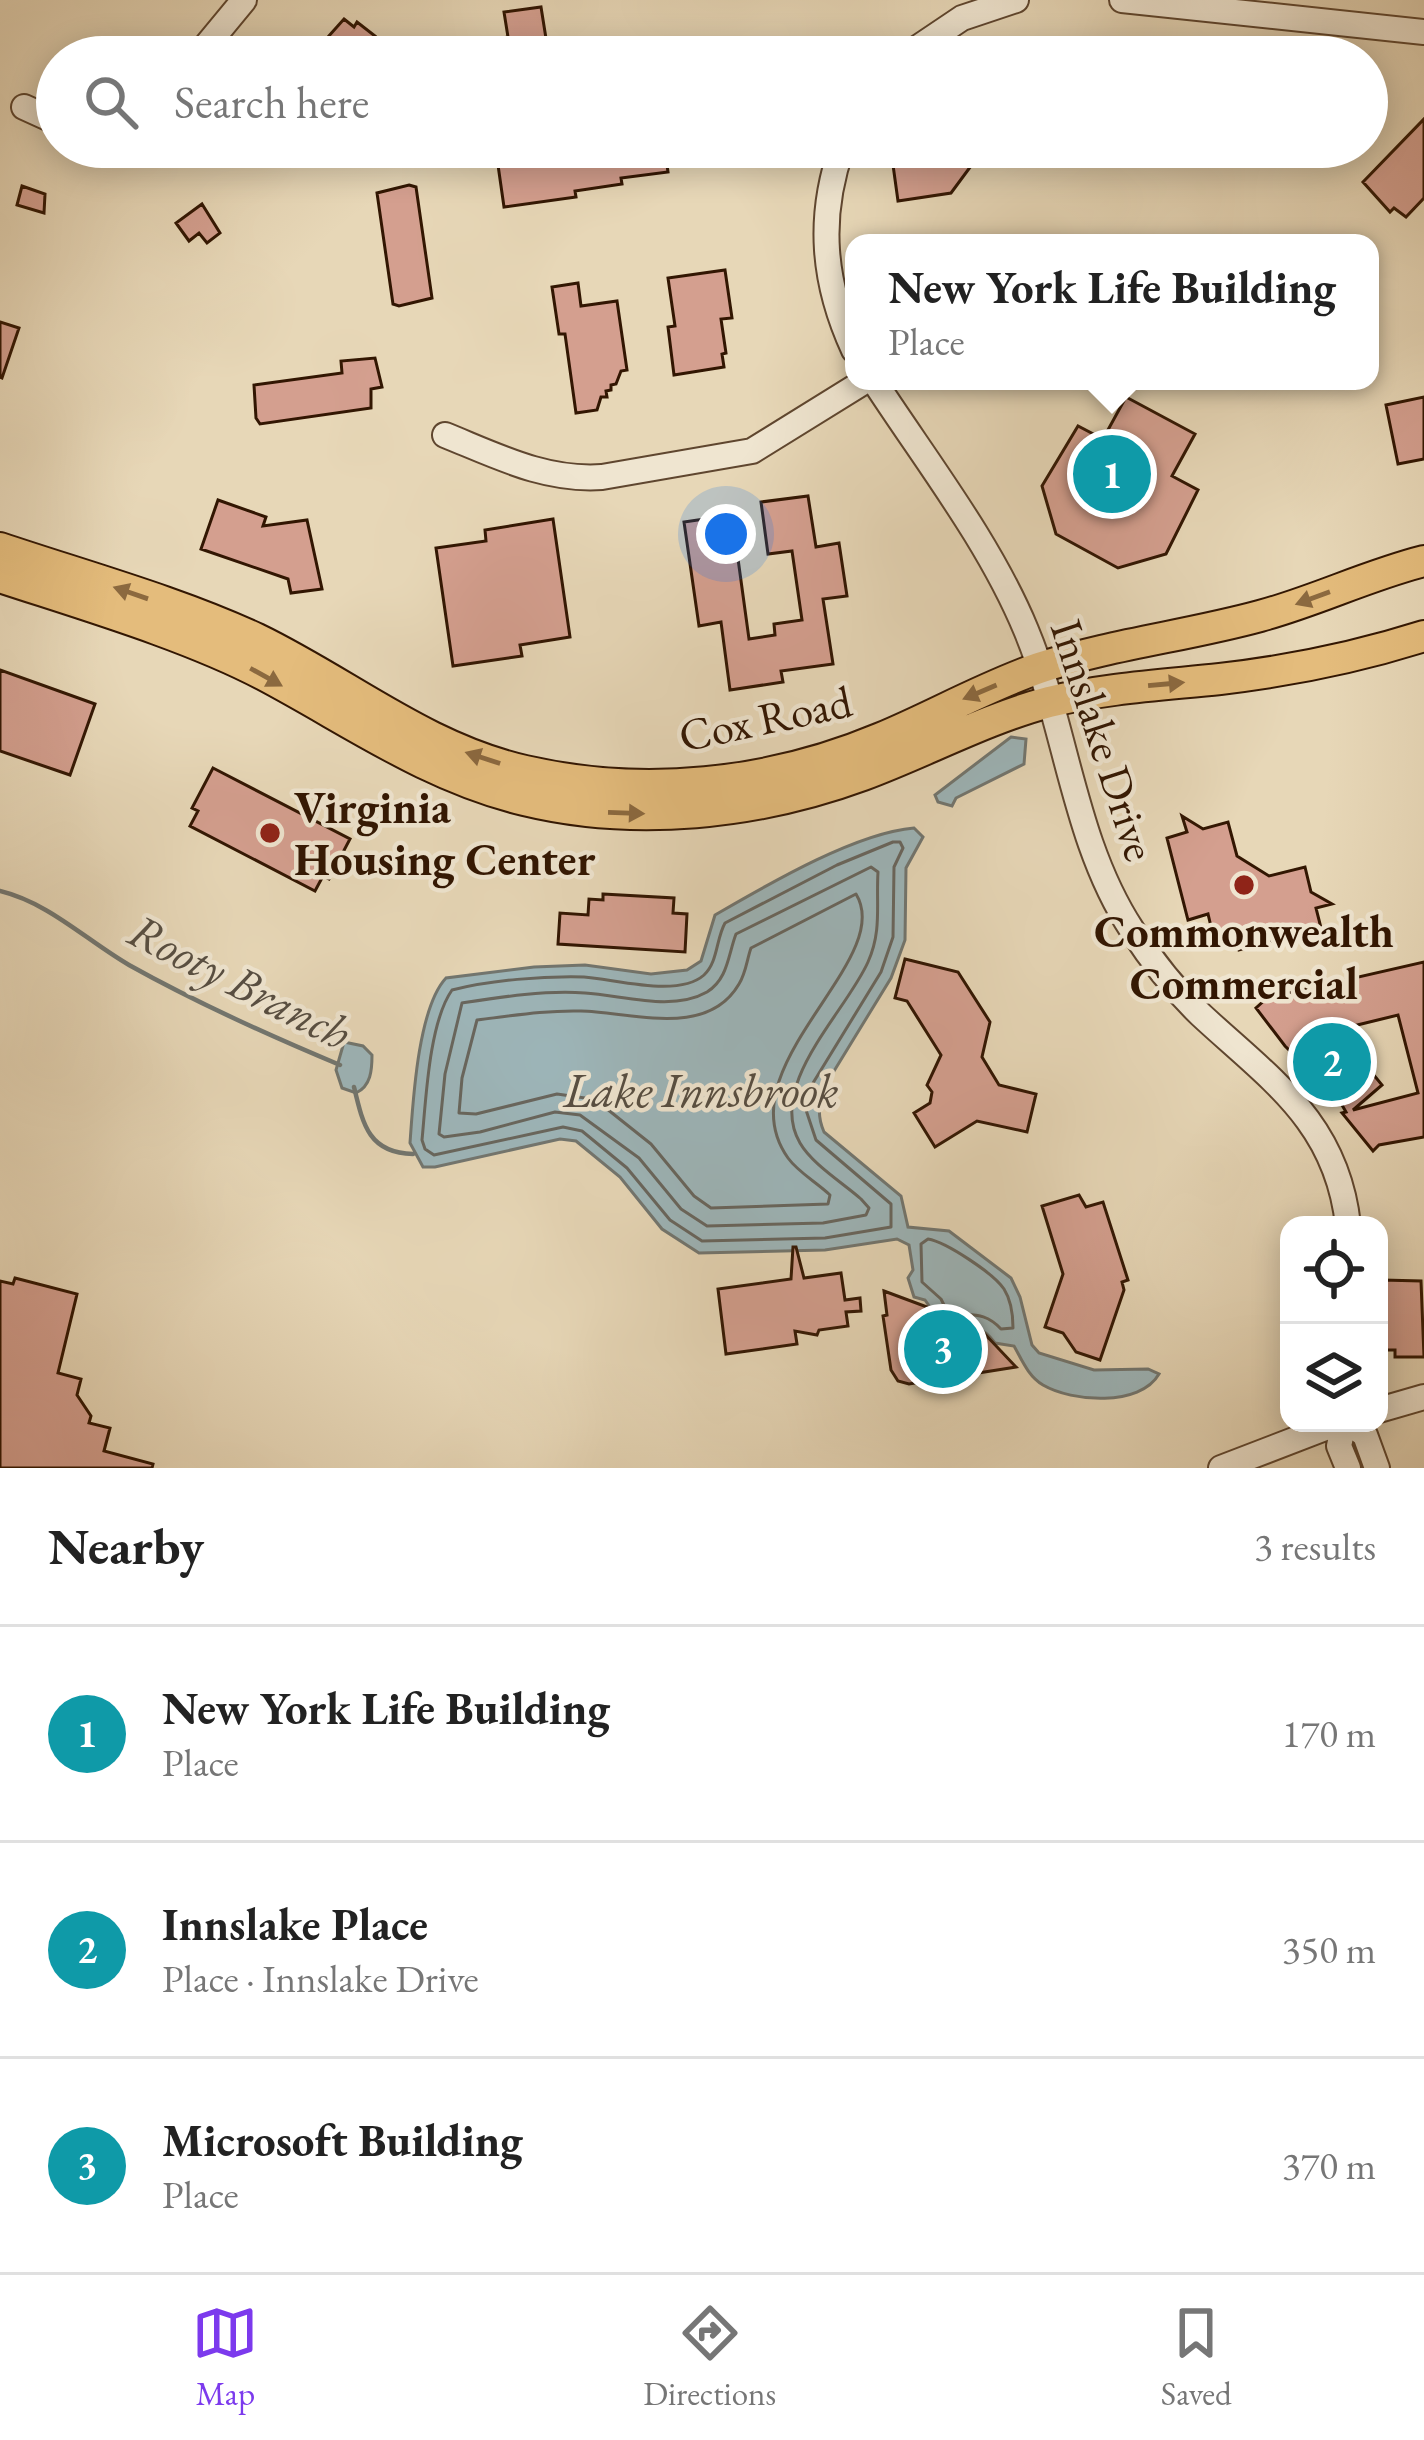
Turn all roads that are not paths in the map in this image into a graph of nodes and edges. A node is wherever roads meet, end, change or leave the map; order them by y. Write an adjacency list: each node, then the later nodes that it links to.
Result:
1 (244, 0): 5 (street)
2 (1016, 0): 6 (street)
3 (1122, 0): 4 (street)
4 (1424, 32)
5 (214, 36)
6 (935, 36)
7 (24, 107): 8 (street)
8 (36, 112)
9 (836, 168): 10 (street)
10 (845, 330)
11 (854, 390): 13 (street)
12 (875, 390): 18 (street, Innslake Drive)
13 (446, 435)
14 (0, 548): 18 (main road, Cox Road, one-way to 14)
15 (1424, 561): 18 (main road, Cox Road, one-way to 18)
16 (0, 577): 19 (main road, Cox Road, one-way to 19)
17 (1424, 636): 19 (main road, Cox Road, one-way to 17)
18 (1039, 668): 19 (street, Innslake Drive)
19 (1050, 702): 20 (street, Innslake Drive)
20 (1346, 1216)
21 (1424, 1397): 22 (street)
22 (1388, 1407)
23 (1319, 1432): 26 (street)
24 (1342, 1432): 27 (street)
25 (1360, 1432): 28 (street)
26 (1221, 1468)
27 (1348, 1468)
28 (1377, 1468)

